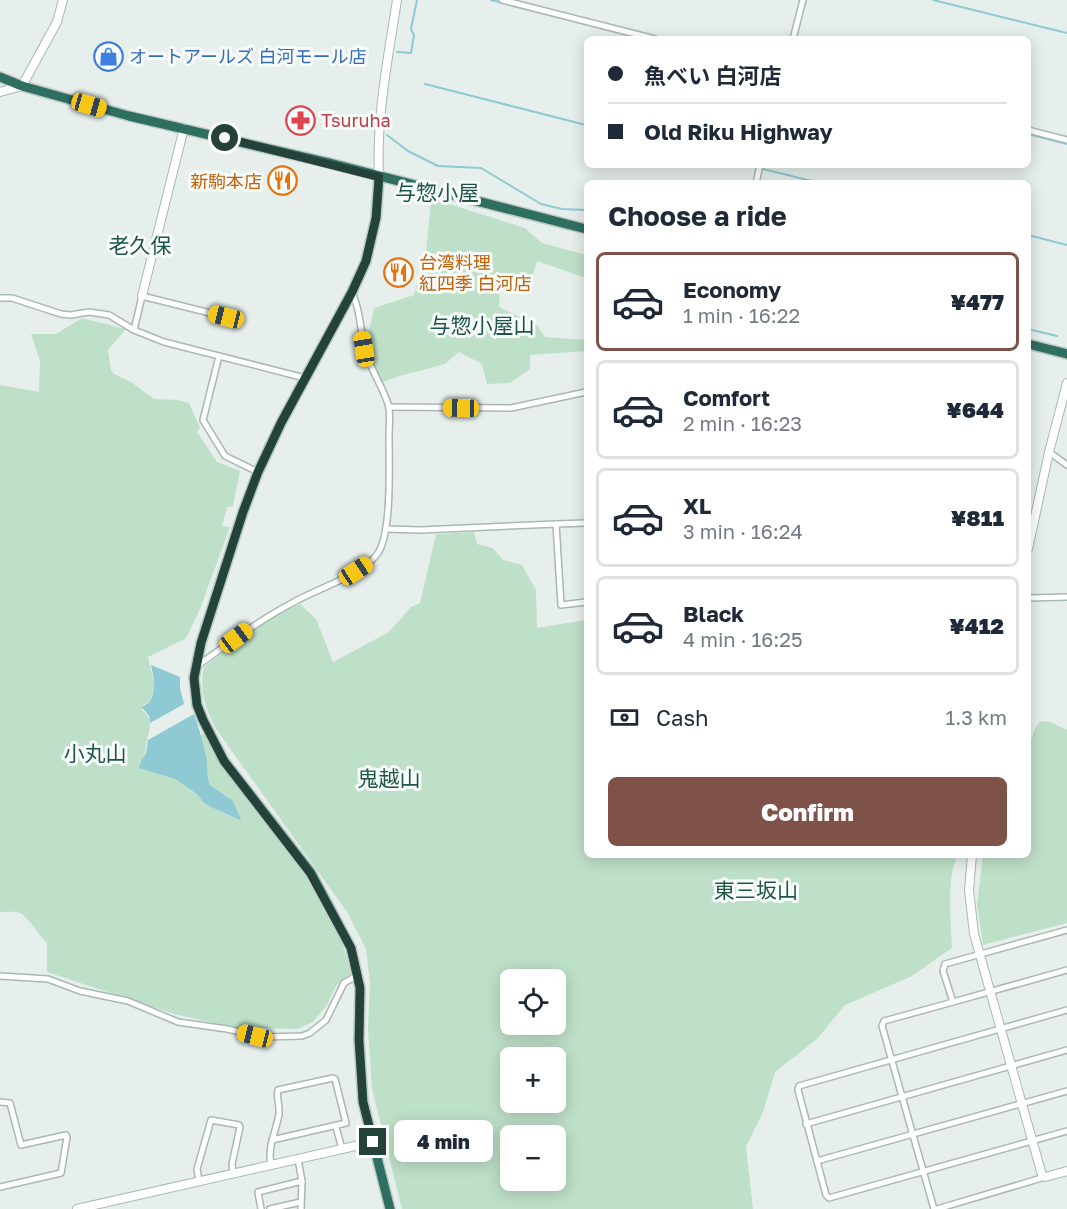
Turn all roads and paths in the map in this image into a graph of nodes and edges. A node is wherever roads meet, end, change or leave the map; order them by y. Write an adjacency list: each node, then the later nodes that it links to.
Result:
1 (63, 0): 8 (street)
2 (397, 0): 13 (street)
3 (502, 0): 5 (street)
4 (803, 0): 6 (street)
5 (643, 36)
6 (794, 36)
7 (0, 77): 8 (highway)
8 (22, 86): 9 (street); 10 (highway)
9 (0, 92)
10 (184, 128): 13 (highway); 16 (street)
11 (1031, 131): 12 (street)
12 (1067, 140)
13 (379, 177): 14 (highway); 15 (highway)
14 (584, 229)
15 (352, 292): 23 (highway); 26 (street)
16 (142, 296): 18 (street); 19 (street)
17 (0, 298): 19 (street)
18 (226, 317)
19 (134, 330): 22 (street)
20 (1031, 345): 21 (highway)
21 (1067, 354)
22 (219, 356): 23 (street); 29 (street)
23 (306, 379): 29 (highway)
24 (1067, 383): 27 (street)
25 (584, 392): 26 (street)
26 (389, 407): 32 (street)
27 (1049, 452): 28 (street); 33 (street)
28 (1067, 465)
29 (258, 472): 37 (highway)
30 (584, 523): 31 (street)
31 (556, 524): 32 (street); 36 (street)
32 (386, 529): 37 (street)
33 (1031, 535)
34 (1031, 597): 35 (street)
35 (1067, 597)
36 (584, 603)
37 (195, 667): 42 (highway)
38 (972, 858): 40 (street)
39 (1067, 930): 40 (street)
40 (979, 954): 44 (street); 45 (street)
41 (1067, 970): 44 (street)
42 (358, 975): 43 (street); 61 (highway)
43 (0, 976)
44 (990, 993): 45 (street); 47 (street)
45 (953, 1002): 49 (street)
46 (1067, 1010): 47 (street)
47 (1000, 1030): 49 (street); 50 (street)
48 (1067, 1050): 50 (street)
49 (891, 1060): 52 (street); 55 (street)
50 (1011, 1066): 52 (street); 54 (street)
51 (1067, 1091): 54 (street)
52 (901, 1097): 55 (street); 58 (street)
53 (0, 1102): 72 (street)
54 (1021, 1104): 58 (street); 60 (street)
55 (807, 1124): 64 (street)
56 (336, 1126): 59 (street); 59 (street); 62 (street)
57 (1067, 1131): 60 (street)
58 (912, 1134): 64 (street); 67 (street)
59 (272, 1140): 65 (street)
60 (1032, 1141): 67 (street); 69 (street)
61 (373, 1142): 62 (street); 78 (highway)
62 (342, 1149): 63 (street)
63 (298, 1159): 65 (street); 70 (street)
64 (817, 1161): 67 (street)
65 (271, 1165): 68 (street)
66 (1067, 1171): 69 (street)
67 (923, 1172): 79 (street)
68 (233, 1174): 71 (street); 71 (street)
69 (1046, 1177): 79 (street)
70 (302, 1180): 73 (street); 75 (street)
71 (199, 1181): 74 (street)
72 (0, 1187)
73 (301, 1202): 76 (street); 77 (street)
74 (77, 1209)
75 (261, 1209)
76 (270, 1209)
77 (301, 1209)
78 (390, 1209)
79 (935, 1209)

